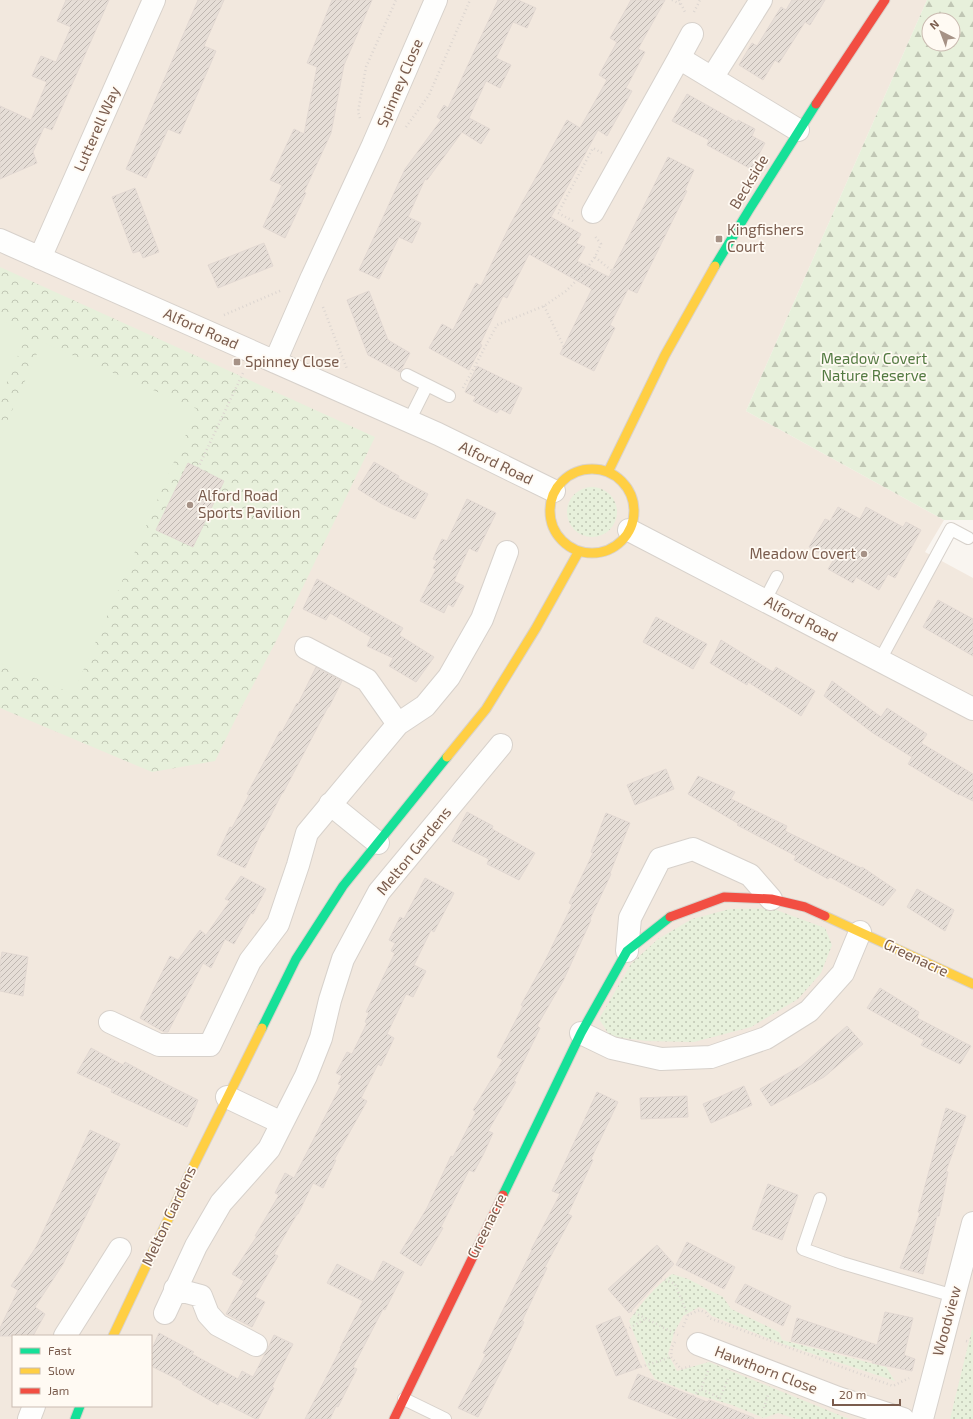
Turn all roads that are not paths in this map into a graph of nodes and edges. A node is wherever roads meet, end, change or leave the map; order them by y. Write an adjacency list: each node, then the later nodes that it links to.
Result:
1 (154, 0): 11 (street, Lutterell Way)
2 (436, 0): 12 (street, Spinney Close)
3 (761, 0): 7 (street)
4 (885, 0): 8 (street, Beckside)
5 (692, 34): 6 (street)
6 (679, 58): 7 (street); 9 (street)
7 (712, 78): 8 (street)
8 (798, 130): 17 (street, Beckside)
9 (593, 212)
10 (0, 240): 11 (street, Alford Road)
11 (40, 258): 12 (street, Alford Road)
12 (275, 362): 16 (street, Alford Road)
13 (408, 375): 14 (lane)
14 (427, 385): 15 (lane); 16 (lane)
15 (455, 394)
16 (409, 421): 18 (street, Alford Road)
17 (608, 472): 18 (street); 19 (street)
18 (554, 491): 22 (street)
19 (629, 530): 22 (street); 24 (street, Alford Road)
20 (968, 538): 26 (lane)
21 (507, 552): 28 (street)
22 (579, 552): 31 (street, Melton Gardens)
23 (777, 577): 24 (lane)
24 (764, 600): 26 (street, Alford Road)
25 (306, 648): 28 (street)
26 (880, 660): 27 (street, Alford Road)
27 (973, 709)
28 (398, 724): 30 (street)
29 (501, 745): 39 (street, Melton Gardens)
30 (330, 804): 31 (street); 36 (street)
31 (378, 843): 38 (street, Melton Gardens)
32 (771, 899): 33 (street, Greenacre); 34 (street, Greenacre); 34 (street, Greenacre)
33 (860, 932): 35 (street, Greenacre); 37 (street)
34 (627, 952): 37 (street, Greenacre)
35 (973, 984)
36 (110, 1022)
37 (581, 1033): 50 (street, Greenacre)
38 (227, 1097): 39 (street); 47 (street, Melton Gardens)
39 (282, 1123): 43 (street, Melton Gardens)
40 (820, 1199): 44 (lane)
41 (973, 1222): 44 (street, Woodview)
42 (120, 1249): 46 (street, Melton Gardens)
43 (175, 1289): 45 (street, Melton Gardens); 49 (street)
44 (954, 1296): 58 (street, Woodview)
45 (165, 1313)
46 (66, 1335)
47 (113, 1335)
48 (688, 1340): 57 (street, Hawthorn Close)
49 (256, 1345)
50 (404, 1399): 55 (street, Greenacre); 56 (lane)
51 (34, 1407): 53 (street)
52 (80, 1407): 54 (street)
53 (29, 1419)
54 (75, 1419)
55 (394, 1419)
56 (445, 1419)
57 (903, 1419)
58 (922, 1419)

